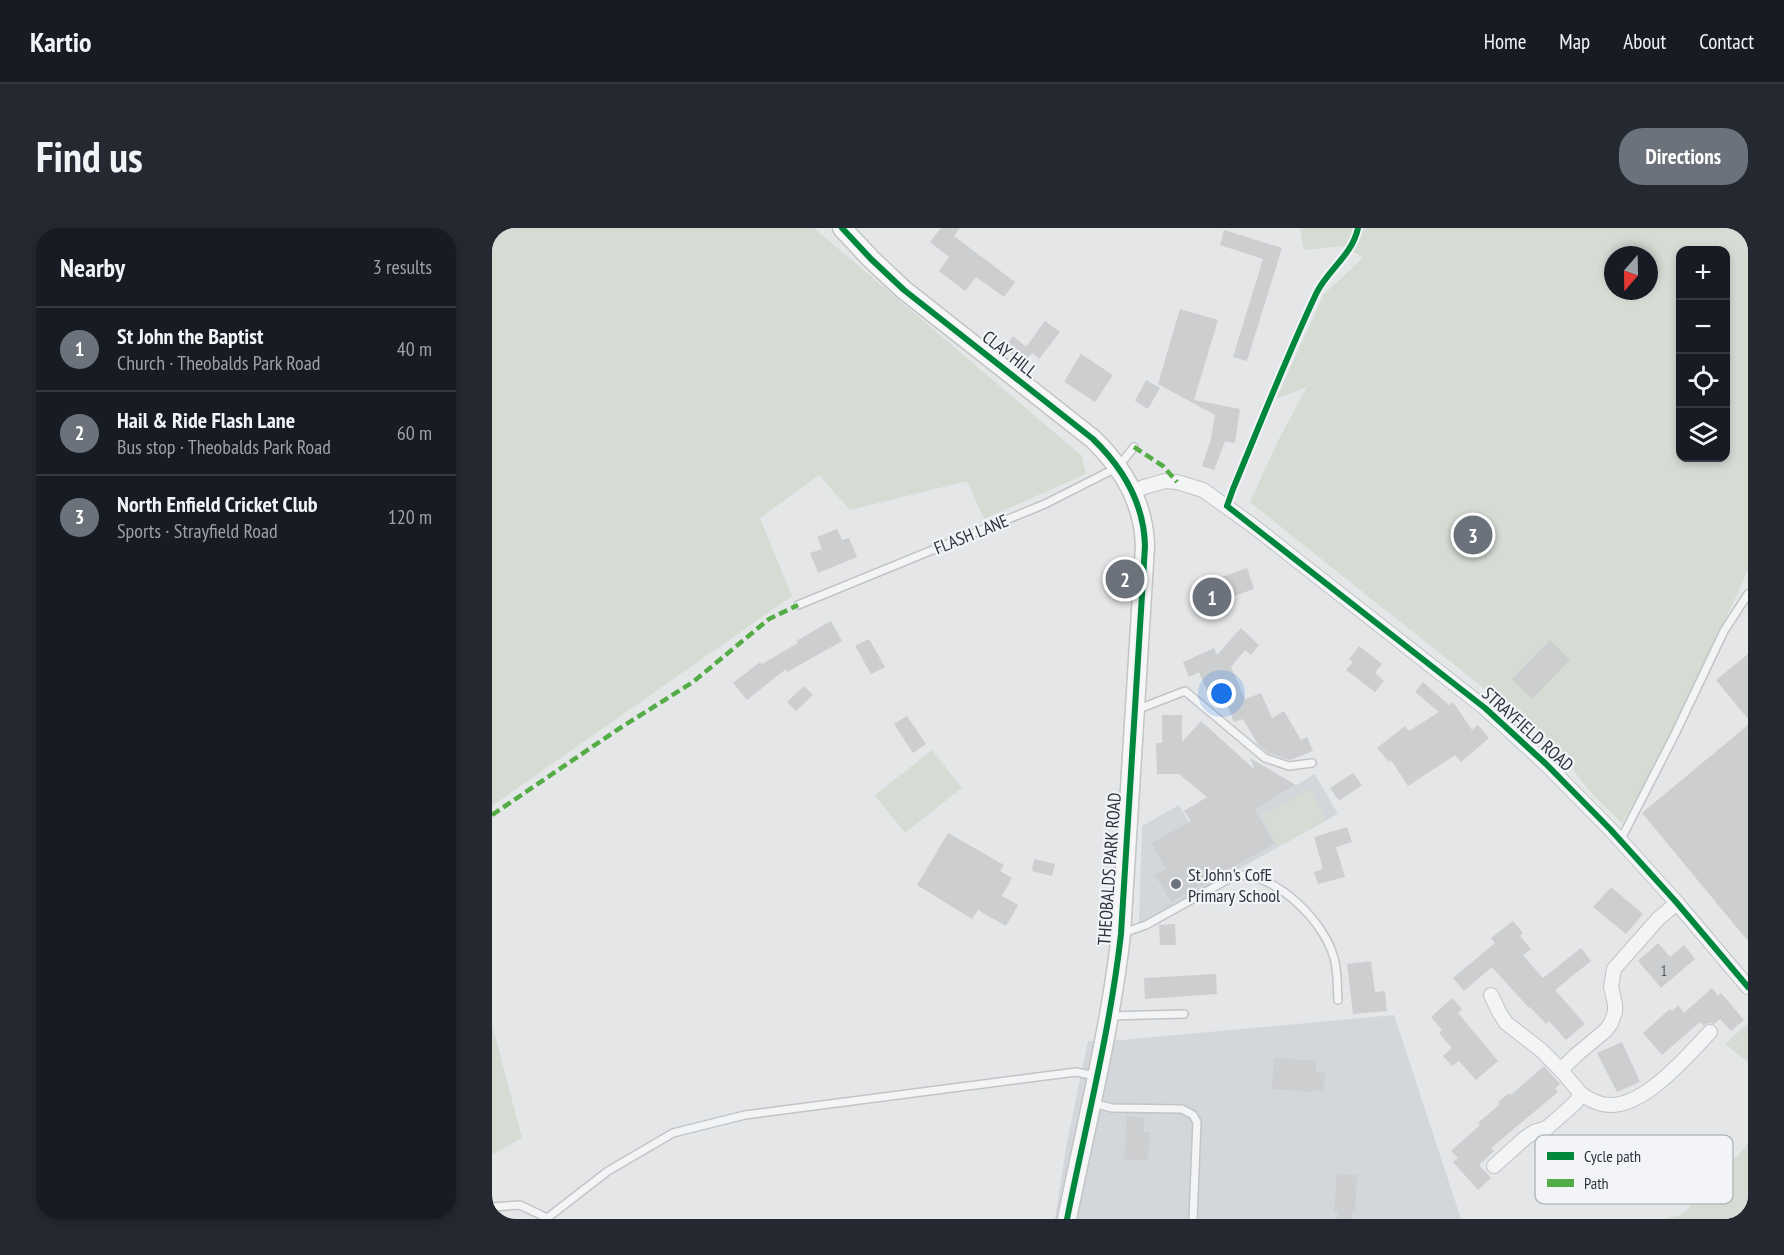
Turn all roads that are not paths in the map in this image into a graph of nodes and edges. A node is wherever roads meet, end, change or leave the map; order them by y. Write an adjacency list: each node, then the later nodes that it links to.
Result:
1 (842, 228): 3 (street, CLAY HILL)
2 (1134, 447): 3 (lane, FLASH LANE)
3 (1118, 467): 4 (street, CLAY HILL); 7 (lane, FLASH LANE)
4 (1133, 492): 5 (street, CLAY HILL); 10 (street, STRAYFIELD ROAD)
5 (1142, 516): 8 (street, THEOBALDS PARK ROAD)
6 (1748, 594): 10 (lane)
7 (798, 605)
8 (1134, 711): 9 (lane); 12 (street, THEOBALDS PARK ROAD)
9 (1312, 763)
10 (1620, 841): 11 (street, STRAYFIELD ROAD)
11 (1677, 903): 13 (street, STRAYFIELD ROAD); 19 (street)
12 (1121, 934): 15 (lane); 17 (street, THEOBALDS PARK ROAD)
13 (1748, 987)
14 (1491, 995): 19 (street)
15 (1338, 1000)
16 (1184, 1014): 17 (lane)
17 (1109, 1016): 20 (street, THEOBALDS PARK ROAD)
18 (1710, 1032): 21 (street)
19 (1562, 1070): 21 (street)
20 (1098, 1076): 22 (street, THEOBALDS PARK ROAD); 25 (lane)
21 (1581, 1094): 23 (street)
22 (1092, 1102): 26 (street, THEOBALDS PARK ROAD); 27 (lane)
23 (1494, 1166)
24 (492, 1207): 25 (lane)
25 (546, 1218)
26 (1067, 1219)
27 (1193, 1219)

